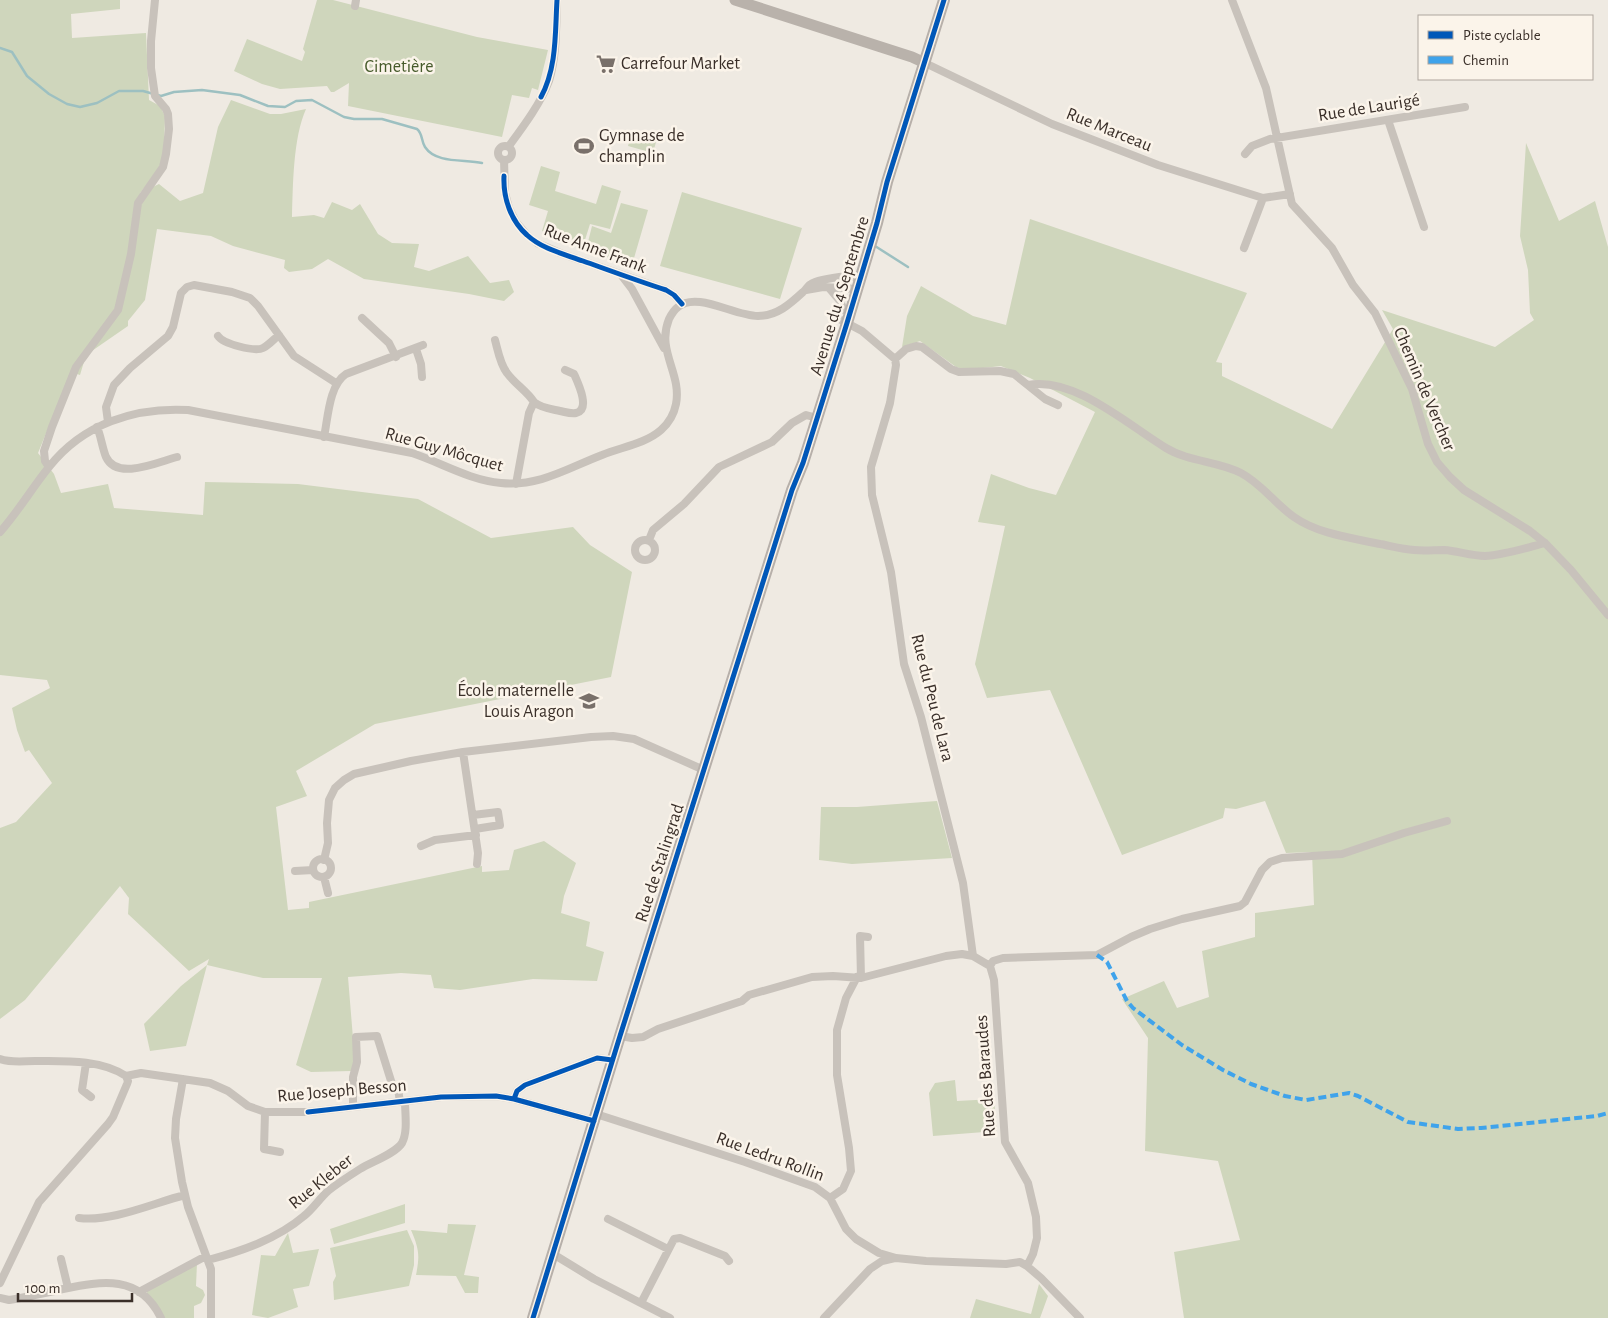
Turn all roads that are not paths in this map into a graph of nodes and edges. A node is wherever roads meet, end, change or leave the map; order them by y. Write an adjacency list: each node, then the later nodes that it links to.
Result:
1 (155, 0): 39 (street)
2 (557, 0): 15 (street, Rue Anne Frank)
3 (735, 0): 6 (street)
4 (944, 0): 6 (main road)
5 (1232, 0): 9 (street, Chemin de Vercher)
6 (923, 69): 12 (street, Rue Marceau); 16 (main road, Avenue du 4 Septembre)
7 (1465, 107): 8 (street, Rue de Laurigé)
8 (1388, 120): 9 (street, Rue de Laurigé); 13 (street)
9 (1278, 138): 10 (street, Rue de Laurigé); 11 (street, Chemin de Vercher)
10 (1245, 154)
11 (1290, 194): 12 (street, Rue Marceau); 43 (street, Chemin de Vercher)
12 (1263, 198): 14 (street)
13 (1424, 227)
14 (1244, 248)
15 (620, 275): 19 (street, Rue Anne Frank); 25 (street)
16 (855, 284): 17 (street); 18 (street); 21 (main road, Avenue du 4 Septembre)
17 (829, 288): 18 (street); 21 (street)
18 (806, 290): 19 (street)
19 (682, 304): 25 (street, Rue Guy Môcquet)
20 (362, 318): 26 (street)
21 (844, 318): 27 (street); 34 (main road, Avenue du 4 Septembre)
22 (279, 335): 23 (street); 30 (street); 35 (street)
23 (218, 336)
24 (495, 340): 32 (street)
25 (666, 352): 40 (street, Rue Guy Môcquet)
26 (396, 357): 29 (street); 30 (street)
27 (895, 359): 31 (street); 58 (street, Rue du Peu de Lara)
28 (565, 370): 32 (street)
29 (422, 377)
30 (336, 383): 37 (street)
31 (1028, 386): 33 (street); 43 (street)
32 (534, 402): 40 (street)
33 (1058, 405)
34 (814, 417): 42 (street); 46 (main road, Rue de Stalingrad)
35 (108, 422): 36 (street, Rue Guy Môcquet); 37 (street, Rue Guy Môcquet)
36 (97, 427): 38 (street); 39 (street, Rue Guy Môcquet)
37 (324, 437): 40 (street, Rue Guy Môcquet)
38 (177, 457)
39 (49, 467): 41 (street, Rue Guy Môcquet)
40 (516, 484)
41 (0, 532)
42 (649, 540)
43 (1544, 543): 44 (street, Chemin de Vercher)
44 (1608, 615)
45 (463, 752): 46 (street); 47 (street); 51 (street)
46 (704, 770): 61 (main road, Rue de Stalingrad)
47 (473, 815): 49 (street); 49 (street)
48 (1447, 821): 59 (street)
49 (475, 832): 50 (street); 52 (street)
50 (421, 846)
51 (324, 860): 53 (street); 55 (street)
52 (477, 864)
53 (313, 870): 54 (street); 55 (street)
54 (295, 871)
55 (324, 876): 56 (street)
56 (328, 893)
57 (868, 937): 60 (street)
58 (973, 956): 59 (street); 60 (street)
59 (990, 966): 84 (street, Rue des Baraudes)
60 (859, 978): 61 (street); 75 (street)
61 (620, 1036): 63 (main road, Rue de Stalingrad)
62 (0, 1058): 64 (street)
63 (612, 1060): 68 (street); 72 (main road, Rue de Stalingrad)
64 (86, 1064): 65 (street); 67 (street)
65 (126, 1076): 66 (street, Rue Joseph Besson); 85 (street)
66 (183, 1079): 71 (street, Rue Joseph Besson); 74 (street)
67 (92, 1097)
68 (514, 1099): 69 (street, Rue Joseph Besson); 72 (street, Rue Joseph Besson)
69 (403, 1101): 70 (street, Rue Joseph Besson); 70 (street); 80 (street, Rue Kleber)
70 (353, 1107): 71 (street, Rue Joseph Besson)
71 (265, 1112): 73 (street)
72 (595, 1118): 75 (street, Rue Ledru Rollin); 79 (main road, Rue de Stalingrad)
73 (280, 1152)
74 (185, 1195): 76 (street); 80 (street)
75 (830, 1198): 81 (street, Rue Ledru Rollin)
76 (79, 1218)
77 (608, 1218): 78 (street)
78 (668, 1249): 83 (street); 90 (street)
79 (553, 1254): 90 (street); 93 (main road, Rue de Stalingrad)
80 (207, 1258): 88 (street, Rue Kleber); 92 (street)
81 (896, 1258): 84 (street, Rue Ledru Rollin); 95 (street)
82 (61, 1259): 86 (street)
83 (729, 1261)
84 (1027, 1266): 96 (street)
85 (0, 1283)
86 (68, 1288): 88 (street); 89 (street)
87 (0, 1290): 89 (street)
88 (140, 1292): 91 (street)
89 (0, 1298)
90 (641, 1303): 94 (street)
91 (161, 1318)
92 (211, 1318)
93 (533, 1318)
94 (670, 1318)
95 (824, 1318)
96 (1080, 1318)

